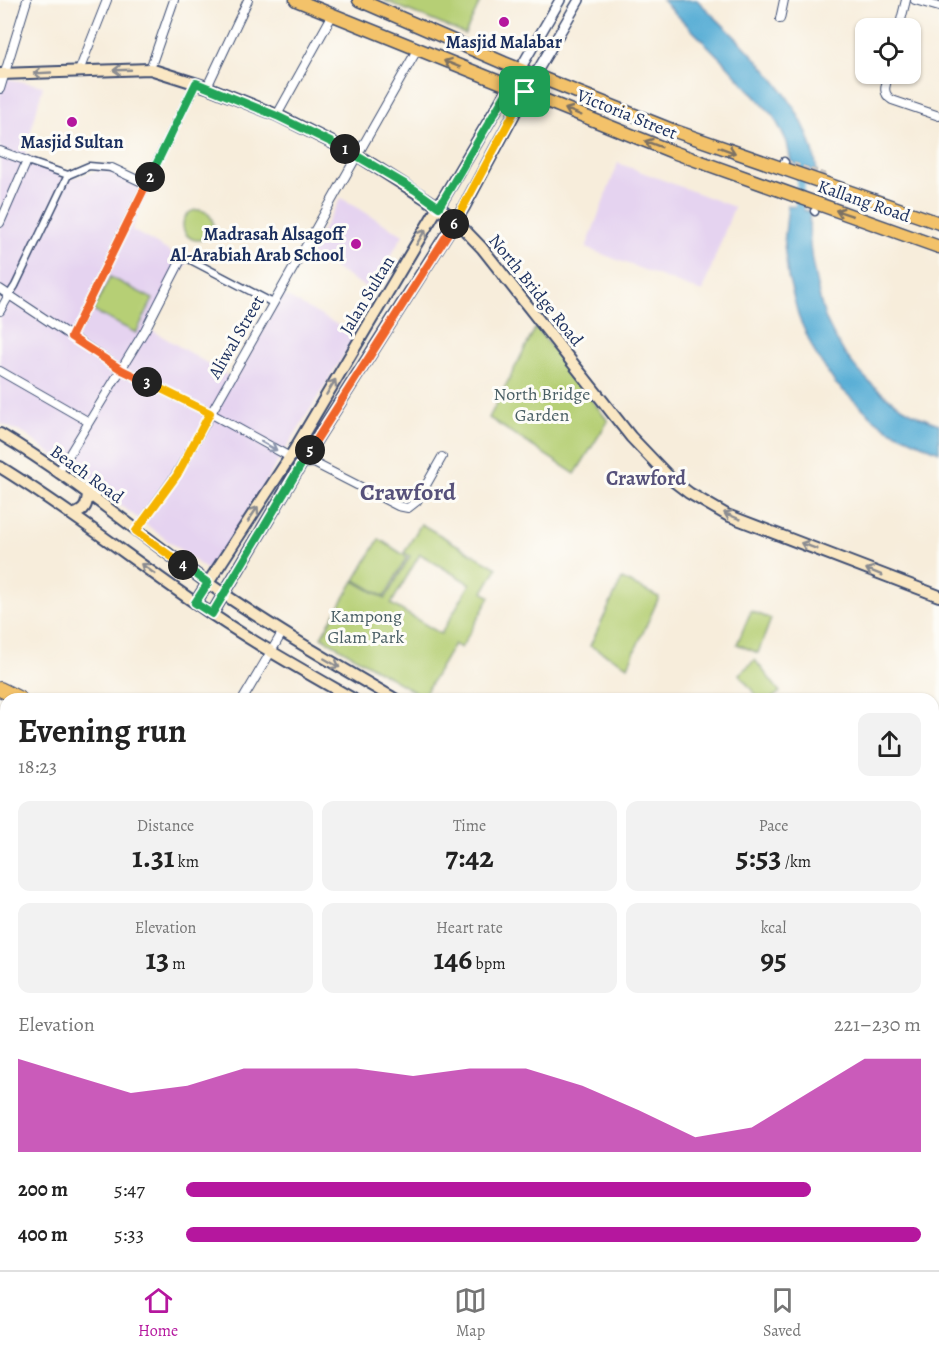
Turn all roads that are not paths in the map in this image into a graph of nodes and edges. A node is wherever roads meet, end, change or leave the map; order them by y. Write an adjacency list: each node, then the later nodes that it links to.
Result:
1 (27, 0): 20 (street)
2 (107, 0): 19 (street)
3 (174, 0): 17 (street)
4 (248, 0): 23 (street)
5 (296, 0): 13 (main road, Victoria Street)
6 (360, 0): 18 (main road, Victoria Street)
7 (560, 0): 18 (street, Jalan Sultan)
8 (579, 0): 21 (street, Jalan Sultan)
9 (784, 0): 15 (street)
10 (906, 0): 14 (street)
11 (915, 0): 12 (street)
12 (939, 7)
13 (333, 14): 16 (main road, Victoria Street); 27 (street)
14 (902, 18)
15 (780, 20)
16 (417, 50): 24 (main road, Victoria Street, one-way to 16); 30 (street, Aliwal Street)
17 (150, 69): 19 (main road, North Bridge Road, one-way to 19); 23 (main road, North Bridge Road)
18 (520, 69): 21 (main road, Victoria Street); 24 (main road, Jalan Sultan)
19 (79, 71): 20 (main road, North Bridge Road, one-way to 20)
20 (3, 74): 25 (street)
21 (535, 75): 26 (main road, Jalan Sultan); 32 (main road, Victoria Street, one-way to 32)
22 (886, 84): 28 (street)
23 (201, 85): 27 (main road, North Bridge Road); 35 (street)
24 (510, 87): 26 (main road, Victoria Street); 37 (main road, Jalan Sultan)
25 (0, 89)
26 (525, 92): 36 (main road, Victoria Street, one-way to 26); 38 (main road, Jalan Sultan)
27 (277, 116): 30 (main road, North Bridge Road)
28 (939, 116)
29 (0, 151): 31 (street)
30 (357, 155): 37 (main road, North Bridge Road); 45 (street, Aliwal Street)
31 (27, 161): 34 (street); 39 (street)
32 (784, 164): 40 (main road, Kallang Road)
33 (112, 168): 34 (street); 35 (street)
34 (68, 175): 44 (street)
35 (146, 184): 47 (street)
36 (778, 190): 41 (main road, Kallang Road, one-way to 36)
37 (439, 207): 38 (main road, North Bridge Road); 53 (main road, Jalan Sultan, one-way to 37)
38 (456, 221): 56 (main road, Jalan Sultan); 64 (main road, North Bridge Road, one-way to 38)
39 (0, 223)
40 (939, 223)
41 (939, 247)
42 (183, 256): 45 (street); 49 (street)
43 (0, 289): 44 (street)
44 (9, 295): 46 (street); 47 (street)
45 (273, 303): 50 (street, Aliwal Street)
46 (0, 311)
47 (71, 337): 49 (street)
48 (0, 370): 51 (street)
49 (122, 370): 50 (street); 51 (street)
50 (210, 413): 54 (street, one-way to 54); 61 (street, Aliwal Street)
51 (89, 422): 58 (street)
52 (0, 434): 58 (main road, Beach Road)
53 (296, 447): 54 (main road, Jalan Sultan); 56 (street)
54 (290, 457): 62 (main road, Jalan Sultan, one-way to 54)
55 (442, 457): 56 (street)
56 (304, 459): 63 (main road, Jalan Sultan)
57 (0, 466): 60 (main road)
58 (58, 473): 59 (main road, Beach Road)
59 (88, 494): 60 (main road); 61 (main road, Beach Road)
60 (74, 514): 65 (main road, one-way to 60)
61 (136, 531): 62 (main road, Beach Road)
62 (208, 583): 63 (main road, Beach Road); 65 (main road, Jalan Sultan)
63 (224, 594): 66 (main road, Jalan Sultan); 67 (main road, Beach Road)
64 (939, 596)
65 (195, 603): 66 (main road)
66 (212, 614): 69 (main road)
67 (282, 633): 68 (main road, Beach Road); 69 (street)
68 (311, 650): 70 (main road); 73 (main road, Beach Road, one-way to 73)
69 (270, 652): 70 (main road); 71 (street)
70 (299, 668): 72 (main road)
71 (246, 693)
72 (343, 693)
73 (385, 693)

